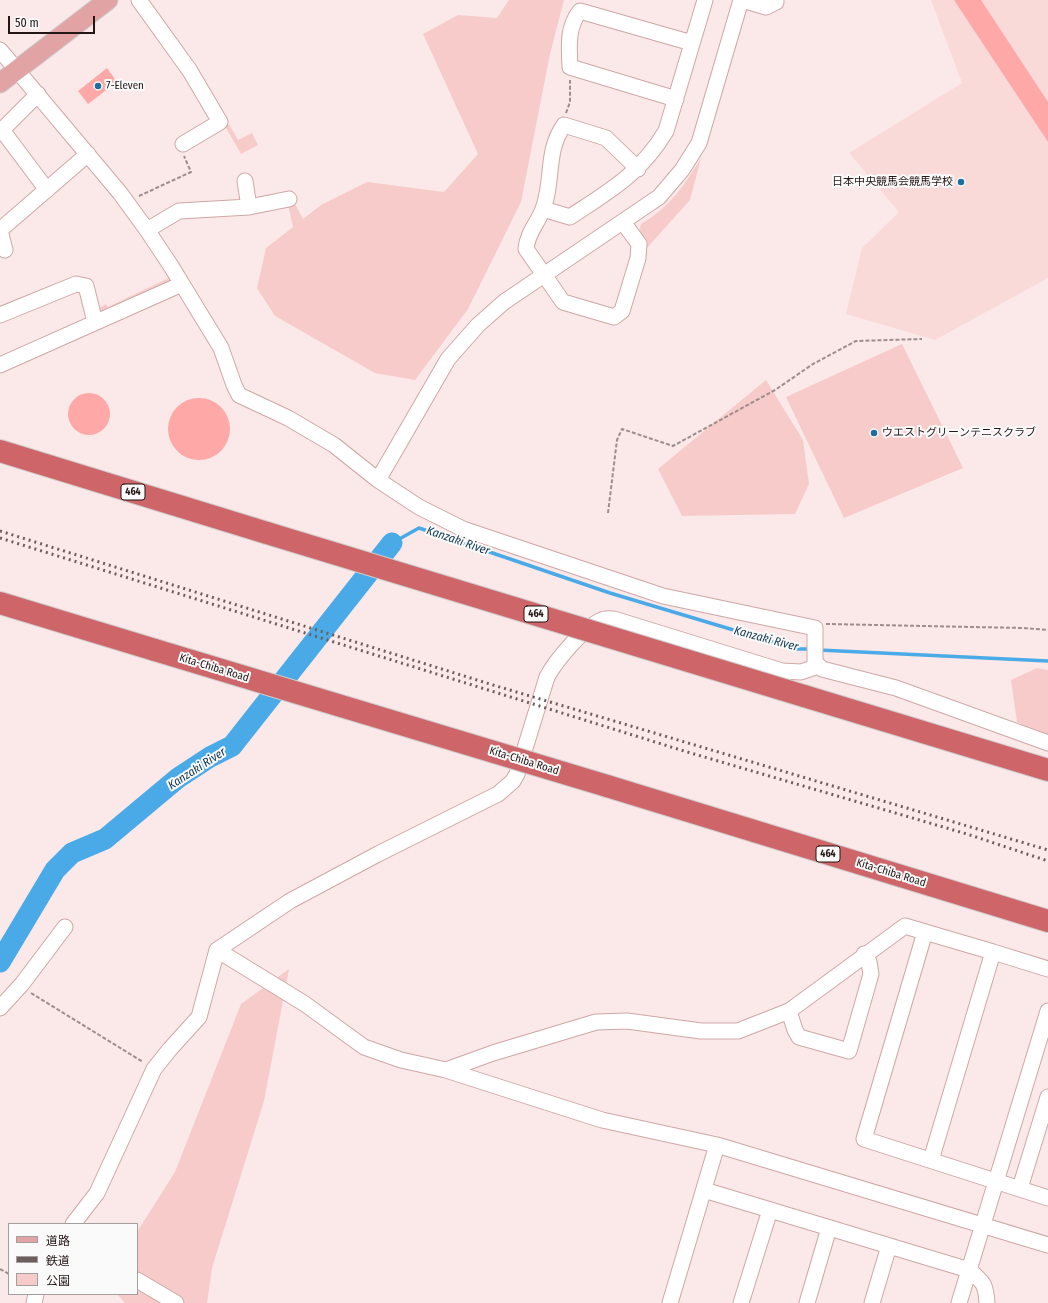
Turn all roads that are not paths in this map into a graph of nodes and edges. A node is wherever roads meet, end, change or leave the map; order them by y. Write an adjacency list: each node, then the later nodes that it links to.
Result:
1 (108, 0): 8 (main road)
2 (138, 0): 12 (street)
3 (705, 0): 6 (street)
4 (742, 0): 5 (street); 20 (street)
5 (776, 0)
6 (692, 43): 11 (street); 11 (street)
7 (0, 50): 8 (street)
8 (18, 70): 9 (main road); 10 (street)
9 (0, 83)
10 (38, 94): 13 (street); 16 (street)
11 (676, 99): 14 (street)
12 (183, 144)
13 (88, 154): 16 (street); 21 (street)
14 (638, 169): 19 (street); 19 (street)
15 (245, 181): 18 (street)
16 (47, 190): 22 (street)
17 (289, 199): 18 (street)
18 (249, 208): 21 (street)
19 (543, 209): 23 (street)
20 (623, 222): 23 (street); 23 (street)
21 (146, 230): 24 (street)
22 (5, 250)
23 (546, 275): 29 (street)
24 (182, 284): 26 (street); 29 (street)
25 (0, 315): 26 (street)
26 (95, 322): 27 (street)
27 (0, 365)
28 (0, 452): 33 (highway, 464, bridge)
29 (378, 480): 31 (street)
30 (0, 603): 34 (highway, Kita-Chiba Road / 464, bridge)
31 (817, 662): 32 (street); 37 (street)
32 (1048, 743)
33 (1048, 770)
34 (1048, 921)
35 (65, 927): 41 (street)
36 (925, 932): 38 (street); 39 (street); 48 (street)
37 (217, 950): 44 (street); 54 (street)
38 (994, 952): 40 (street); 48 (street)
39 (864, 954): 42 (street); 42 (street)
40 (1048, 969)
41 (0, 1008)
42 (789, 1010): 44 (street)
43 (1048, 1010): 49 (street)
44 (446, 1070): 47 (street)
45 (1048, 1097): 46 (street)
46 (1043, 1132): 50 (street)
47 (717, 1145): 51 (street); 55 (street)
48 (931, 1160): 49 (street)
49 (997, 1180): 50 (street); 55 (street)
50 (1020, 1188): 52 (street)
51 (704, 1190): 53 (street); 62 (street)
52 (1048, 1198)
53 (770, 1210): 56 (street); 63 (street)
54 (74, 1223)
55 (983, 1226): 57 (street); 59 (street)
56 (829, 1228): 58 (street); 64 (street)
57 (1048, 1245)
58 (889, 1246): 59 (street); 65 (street)
59 (969, 1270): 66 (street); 67 (street)
60 (138, 1281): 61 (street)
61 (176, 1303)
62 (670, 1303)
63 (741, 1303)
64 (807, 1303)
65 (872, 1303)
66 (959, 1303)
67 (987, 1303)

